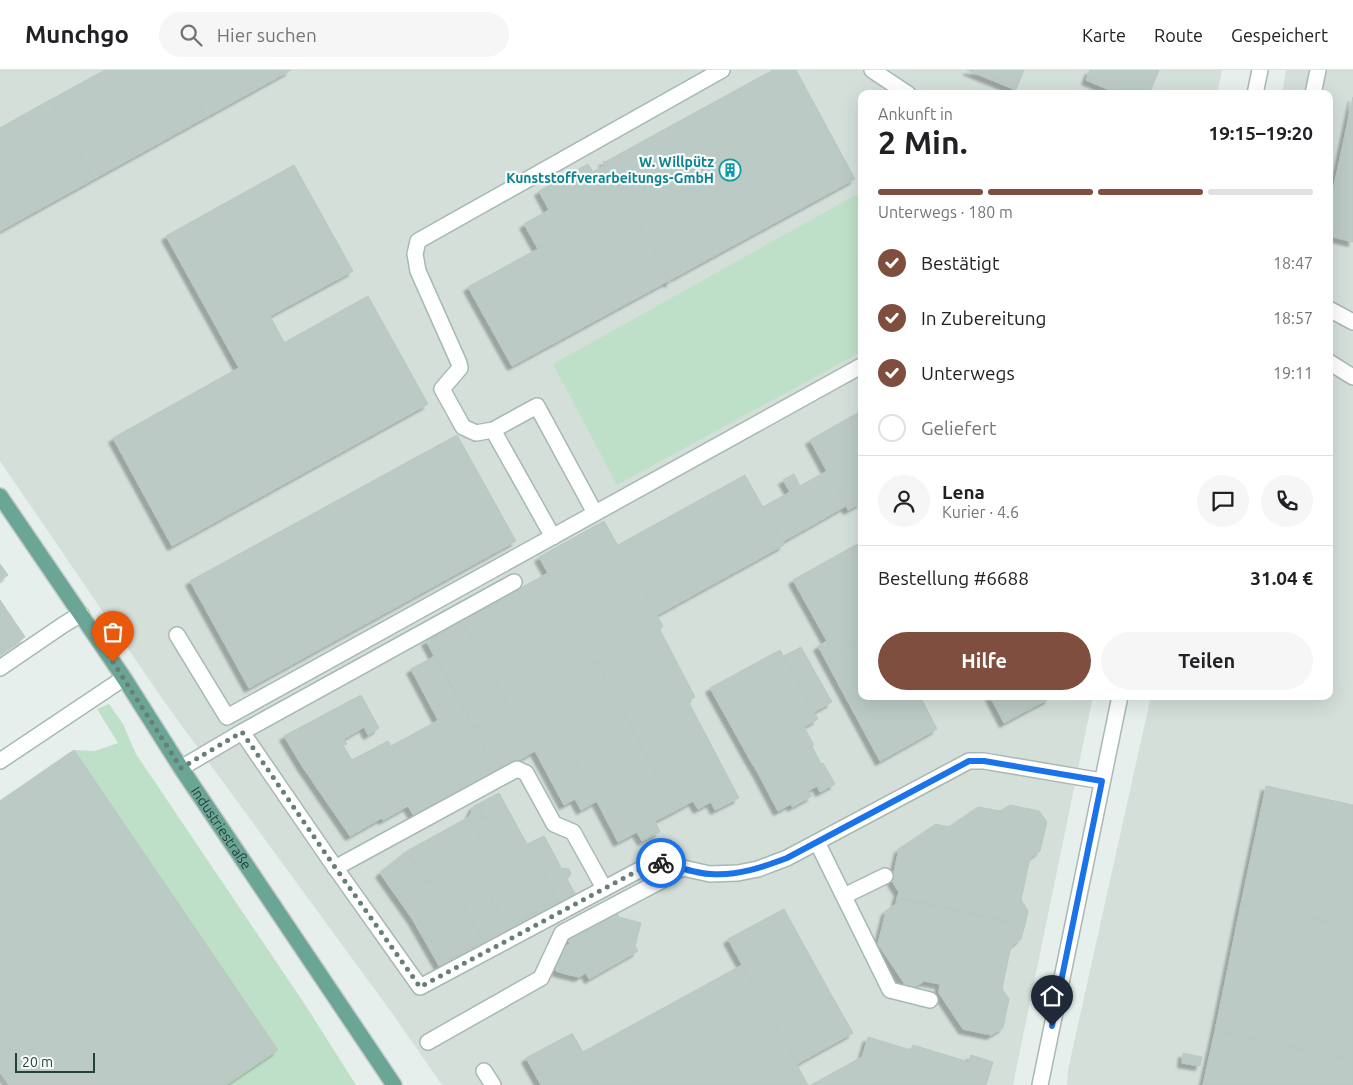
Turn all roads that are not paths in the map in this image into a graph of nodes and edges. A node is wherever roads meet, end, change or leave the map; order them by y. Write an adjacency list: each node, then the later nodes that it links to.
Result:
1 (722, 70): 13 (street)
2 (872, 70): 5 (street)
3 (1260, 70): 6 (street)
4 (1318, 70): 7 (street)
5 (902, 90)
6 (1256, 90)
7 (1314, 90)
8 (1333, 311): 9 (street)
9 (1353, 322)
10 (1333, 364): 12 (street)
11 (858, 368): 15 (street)
12 (1353, 377)
13 (493, 430): 15 (street); 16 (street)
14 (0, 496): 18 (main road, Industriestraße)
15 (595, 513): 16 (street)
16 (553, 537): 19 (street)
17 (514, 582): 23 (street)
18 (81, 614): 20 (street); 21 (main road, Industriestraße)
19 (177, 635)
20 (0, 668)
21 (124, 678): 24 (street); 25 (main road, Industriestraße)
22 (1119, 700): 26 (street)
23 (242, 732): 25 (street); 28 (street)
24 (0, 760)
25 (181, 768): 36 (main road, Industriestraße)
26 (1102, 781): 27 (street); 38 (street)
27 (817, 842): 29 (street); 32 (street)
28 (335, 868): 31 (street); 31 (street)
29 (682, 868): 31 (street); 34 (street)
30 (885, 876): 32 (street)
31 (604, 888)
32 (844, 896): 33 (street)
33 (930, 1000)
34 (428, 1042)
35 (484, 1071): 37 (street)
36 (394, 1085)
37 (492, 1085)
38 (1040, 1085)

